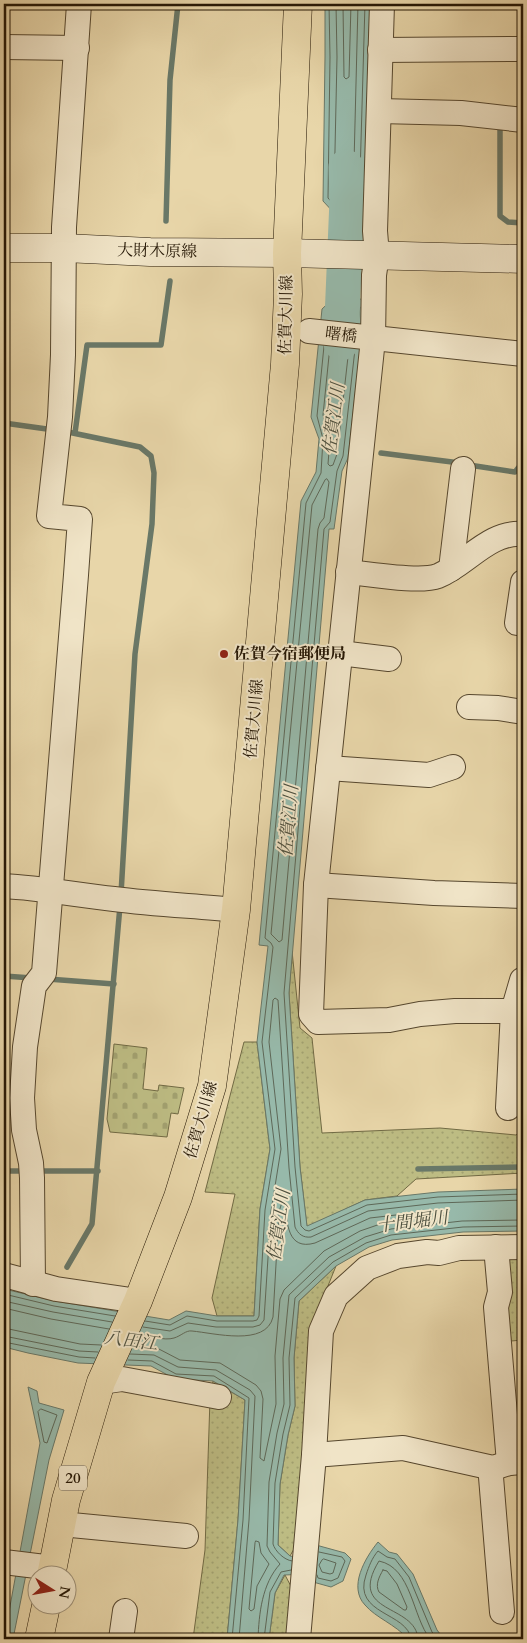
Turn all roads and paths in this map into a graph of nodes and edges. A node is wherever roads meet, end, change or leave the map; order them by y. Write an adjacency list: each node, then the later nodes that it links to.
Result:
1 (79, 4): 5 (street)
2 (298, 4): 12 (main road, 佐賀大川線 / 20)
3 (382, 4): 7 (street)
4 (4, 47): 5 (street)
5 (77, 48): 11 (street)
6 (523, 49): 7 (street)
7 (380, 50): 8 (street)
8 (379, 111): 9 (street); 13 (street)
9 (523, 120)
10 (4, 248): 11 (street, 大財木原線)
11 (64, 248): 12 (street, 大財木原線); 32 (street)
12 (299, 253): 13 (street, 大財木原線); 34 (main road, 佐賀大川線 / 20)
13 (377, 255): 14 (street); 16 (street)
14 (523, 259)
15 (310, 331): 16 (street, 曙橋)
16 (373, 339): 17 (street, 曙橋); 21 (street)
17 (523, 354)
18 (463, 469): 20 (street)
19 (523, 534): 20 (street)
20 (451, 569): 21 (street)
21 (348, 572): 24 (street)
22 (523, 582): 23 (street)
23 (517, 624)
24 (340, 653): 25 (street); 29 (street)
25 (389, 659)
26 (469, 707): 27 (street)
27 (523, 712)
28 (453, 767): 29 (street)
29 (328, 768): 30 (street)
30 (316, 885): 33 (street); 36 (street)
31 (4, 886): 32 (street)
32 (50, 890): 34 (street); 41 (street)
33 (523, 896)
34 (236, 910): 42 (main road, 佐賀大川線 / 20)
35 (522, 980): 36 (street)
36 (513, 1011): 37 (street)
37 (508, 1108)
38 (523, 1246): 39 (street)
39 (496, 1247): 45 (street); 46 (street)
40 (4, 1275): 41 (street)
41 (34, 1284): 42 (street)
42 (138, 1301): 43 (main road, 20)
43 (100, 1382): 44 (street); 47 (main road, 20)
44 (219, 1396)
45 (314, 1455): 46 (street); 57 (street)
46 (508, 1464): 53 (street)
47 (62, 1524): 48 (street); 51 (main road, 20)
48 (186, 1536)
49 (5, 1562): 50 (street)
50 (28, 1566)
51 (46, 1566)
52 (125, 1611): 56 (street)
53 (502, 1612)
54 (44, 1616): 55 (main road)
55 (39, 1639)
56 (121, 1639)
57 (298, 1639)

